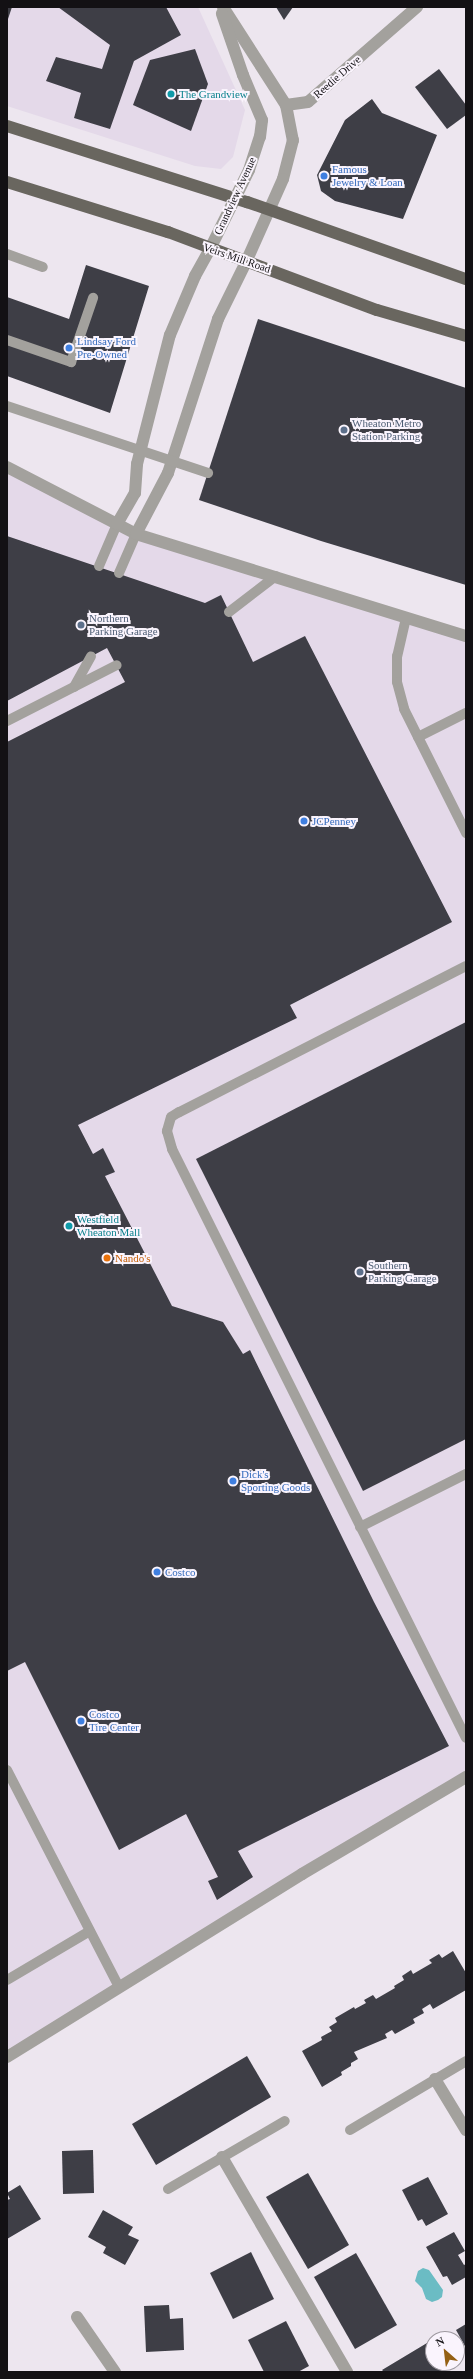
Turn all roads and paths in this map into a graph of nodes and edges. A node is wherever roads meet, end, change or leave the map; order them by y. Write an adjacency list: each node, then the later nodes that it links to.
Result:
1 (221, 7): 3 (street, Grandview Avenue); 6 (street, Grandview Avenue)
2 (417, 7): 3 (street, Reedie Drive)
3 (286, 105): 7 (street)
4 (7, 126): 6 (main road)
5 (7, 182): 8 (main road, Veirs Mill Road)
6 (235, 199): 7 (main road); 8 (street, Grandview Avenue)
7 (270, 210): 10 (street); 12 (main road)
8 (210, 249): 10 (main road, Veirs Mill Road); 19 (street, Grandview Avenue)
9 (7, 254): 11 (lane)
10 (246, 262): 14 (main road, Veirs Mill Road); 20 (street)
11 (43, 267)
12 (466, 279)
13 (94, 298): 15 (lane)
14 (466, 336)
15 (7, 340)
16 (7, 406): 18 (lane, bridge)
17 (7, 467): 19 (street)
18 (208, 473)
19 (116, 524): 20 (street); 21 (lane)
20 (136, 534): 22 (lane); 23 (street)
21 (99, 566)
22 (119, 573)
23 (276, 576): 24 (lane); 25 (street)
24 (229, 612)
25 (406, 618): 26 (street); 32 (lane)
26 (466, 636)
27 (91, 656): 29 (lane)
28 (117, 665): 29 (lane)
29 (74, 687): 31 (lane)
30 (466, 713): 32 (lane)
31 (7, 721)
32 (418, 737): 33 (lane)
33 (466, 833)
34 (466, 966): 36 (lane)
35 (466, 1474): 36 (lane)
36 (360, 1527): 37 (lane)
37 (466, 1738)
38 (7, 1770): 40 (lane)
39 (466, 1777): 42 (street)
40 (90, 1931): 41 (lane); 42 (lane)
41 (7, 1980)
42 (120, 1987): 43 (street)
43 (7, 2057)
44 (466, 2061): 45 (lane)
45 (435, 2079): 47 (street); 48 (lane)
46 (285, 2121): 49 (lane)
47 (466, 2128)
48 (350, 2130)
49 (222, 2157): 50 (lane); 53 (street)
50 (168, 2189)
51 (78, 2317): 52 (street)
52 (115, 2372)
53 (347, 2372)

